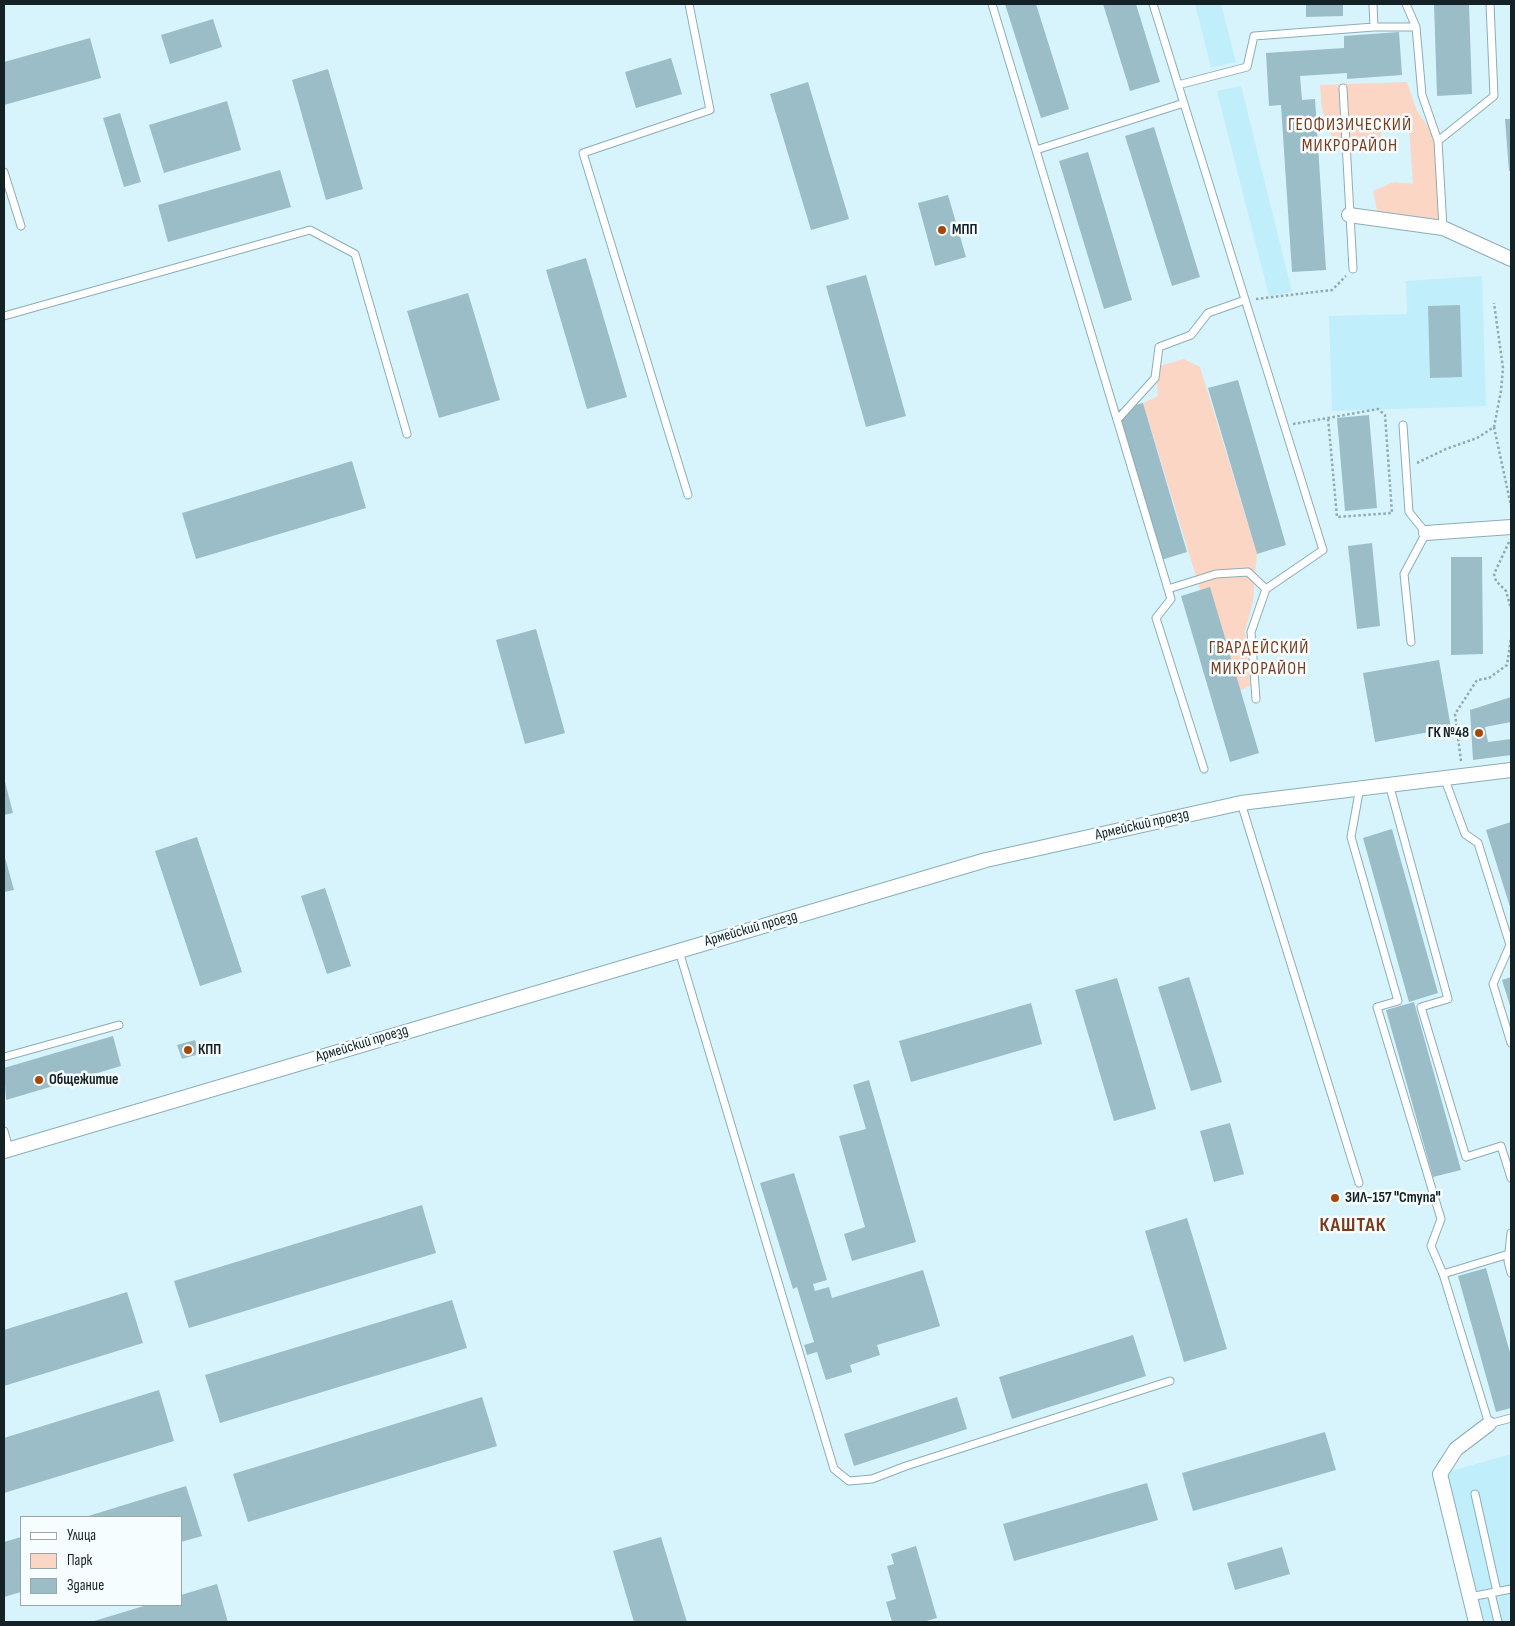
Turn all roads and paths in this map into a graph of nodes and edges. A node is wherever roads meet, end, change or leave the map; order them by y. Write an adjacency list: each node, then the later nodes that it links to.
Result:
1 (690, 4): 31 (lane)
2 (992, 4): 13 (lane)
3 (1153, 4): 9 (lane)
4 (1373, 4): 8 (lane)
5 (1406, 4): 7 (lane)
6 (1490, 4): 12 (lane)
7 (1416, 26): 8 (lane); 12 (lane)
8 (1374, 27): 9 (lane)
9 (1178, 85): 11 (lane)
10 (1342, 88): 15 (lane)
11 (1184, 103): 13 (lane); 20 (lane)
12 (1438, 141): 17 (lane)
13 (1036, 150): 24 (lane)
14 (4, 172): 16 (lane)
15 (1349, 214): 17 (street); 19 (lane)
16 (21, 226)
17 (1443, 228): 18 (street)
18 (1511, 259)
19 (1352, 269): 20 (path)
20 (1245, 300): 24 (lane); 26 (lane)
21 (1494, 303): 27 (path)
22 (4, 316): 28 (lane)
23 (1328, 418): 26 (path); 30 (path); 30 (path)
24 (1117, 420): 36 (lane)
25 (1402, 425): 29 (lane)
26 (1284, 426): 37 (lane)
27 (1494, 426): 29 (path); 32 (path)
28 (407, 434)
29 (1406, 470): 30 (path); 34 (lane)
30 (1390, 480)
31 (688, 495)
32 (1511, 506)
33 (1511, 526): 34 (street)
34 (1426, 533): 40 (lane)
35 (1511, 536): 38 (path)
36 (1168, 588): 37 (lane); 42 (lane)
37 (1266, 589): 41 (lane)
38 (1511, 609)
39 (1511, 638): 44 (path)
40 (1411, 642)
41 (1256, 699)
42 (1204, 769)
43 (1511, 770): 44 (street, Армейский проезд)
44 (1463, 775): 45 (street, Армейский проезд)
45 (1444, 777): 46 (street, Армейский проезд); 51 (lane)
46 (1389, 784): 47 (street, Армейский проезд); 55 (lane)
47 (1360, 787): 48 (street, Армейский проезд); 60 (lane)
48 (1241, 803): 49 (street, Армейский проезд); 56 (lane)
49 (679, 950): 54 (street, Армейский проезд); 61 (lane)
50 (120, 1024): 52 (lane)
51 (1511, 1044)
52 (4, 1057)
53 (4, 1131): 54 (lane)
54 (6, 1150)
55 (1511, 1178)
56 (1359, 1183)
57 (1511, 1233): 58 (lane)
58 (1509, 1254): 59 (lane); 60 (lane)
59 (1511, 1273)
60 (1444, 1274): 63 (lane)
61 (1170, 1381)
62 (1511, 1418): 63 (lane)
63 (1489, 1424): 67 (street)
64 (1475, 1494): 66 (lane)
65 (1511, 1589): 66 (lane)
66 (1494, 1592): 67 (lane); 69 (lane)
67 (1470, 1597): 68 (street)
68 (1476, 1622)
69 (1498, 1622)

